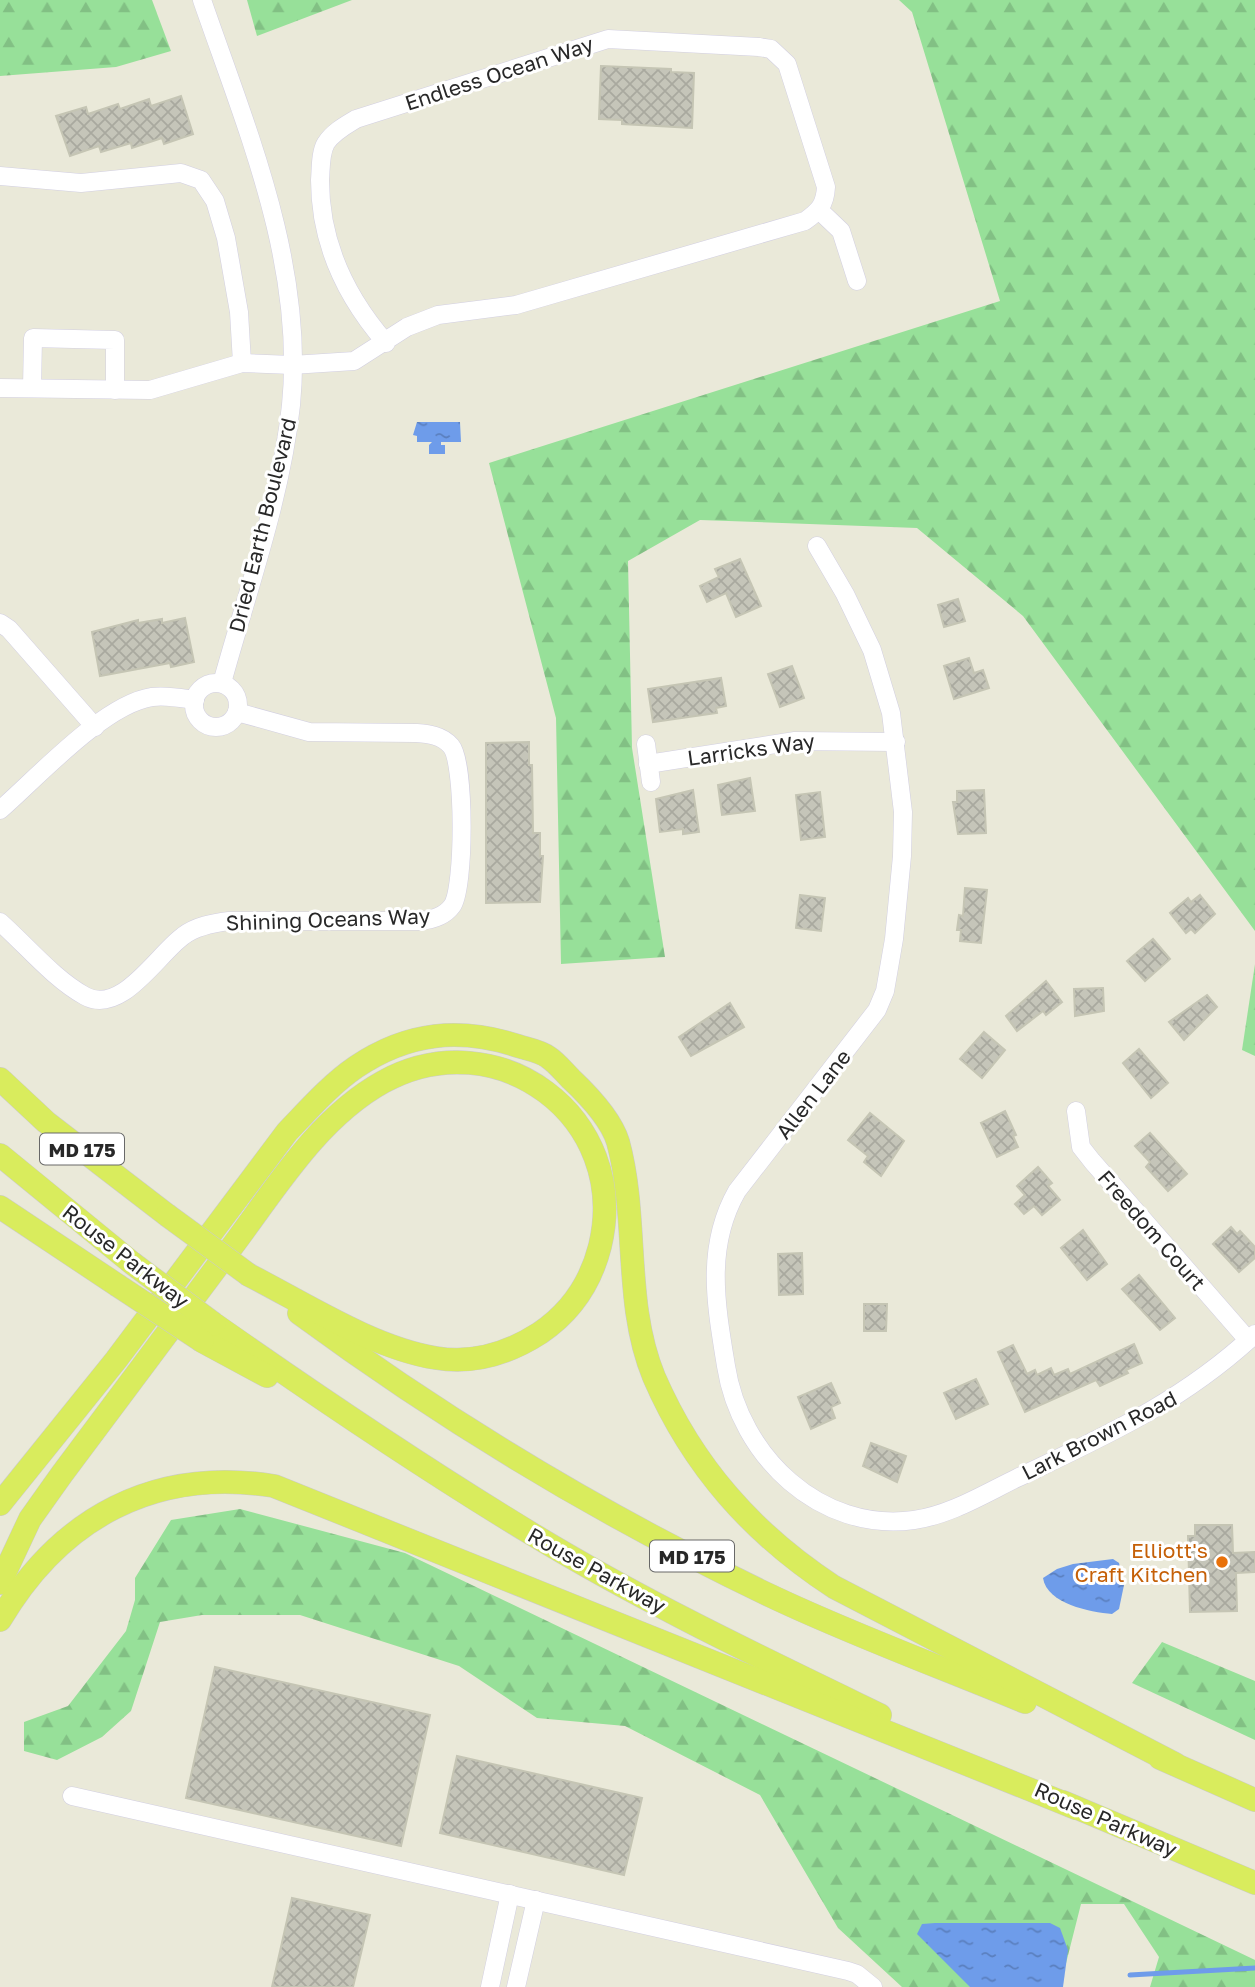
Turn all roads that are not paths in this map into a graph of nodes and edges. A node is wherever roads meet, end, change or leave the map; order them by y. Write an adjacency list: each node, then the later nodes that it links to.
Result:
1 (202, 0): 7 (street, Dried Earth Boulevard)
2 (0, 176): 6 (street)
3 (820, 211): 4 (street); 5 (street); 5 (street, Endless Ocean Way)
4 (857, 281)
5 (386, 344): 7 (street)
6 (242, 363): 7 (street); 10 (street)
7 (292, 365): 13 (street, Dried Earth Boulevard)
8 (0, 388): 9 (street)
9 (32, 388): 10 (street); 10 (street)
10 (116, 390)
11 (817, 546): 17 (street, Allen Lane)
12 (0, 623): 16 (street)
13 (222, 683): 14 (street); 15 (street)
14 (195, 700): 15 (street); 16 (street)
15 (237, 712): 22 (street, Shining Oceans Way)
16 (94, 727): 21 (street)
17 (896, 742): 19 (street, Larricks Way); 31 (street, Allen Lane)
18 (646, 744): 19 (street)
19 (648, 764): 20 (street)
20 (651, 782)
21 (0, 810)
22 (0, 922)
23 (0, 1079): 27 (main road, MD 175, bridge)
24 (1076, 1111): 29 (street, Freedom Court)
25 (0, 1155): 28 (main road, Rouse Parkway / MD 175, bridge)
26 (0, 1207): 28 (main road, bridge)
27 (249, 1275): 32 (main road); 34 (main road, MD 175)
28 (208, 1332): 37 (main road, Rouse Parkway / MD 175)
29 (1252, 1337): 31 (street, Lark Brown Road)
30 (0, 1504): 34 (main road)
31 (931, 1516)
32 (0, 1583)
33 (0, 1620): 37 (main road)
34 (1175, 1764): 36 (main road, MD 175)
35 (72, 1796): 39 (street)
36 (1255, 1800)
37 (1076, 1808): 38 (main road, Rouse Parkway / MD 175)
38 (1255, 1883)
39 (510, 1894): 40 (street); 41 (street)
40 (536, 1900): 42 (street); 43 (street)
41 (490, 1987)
42 (516, 1987)
43 (873, 1987)

